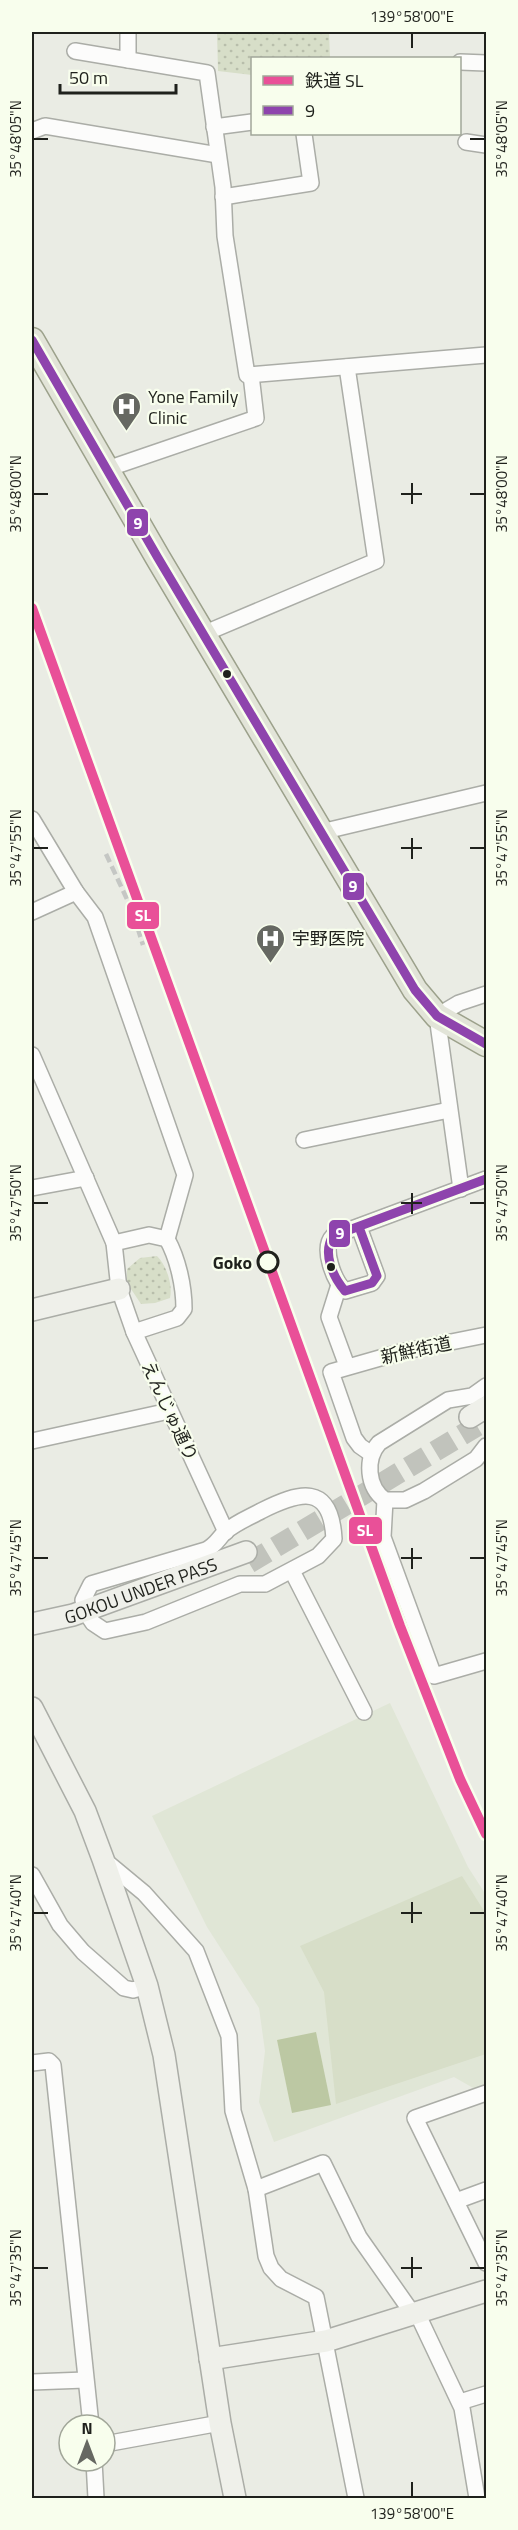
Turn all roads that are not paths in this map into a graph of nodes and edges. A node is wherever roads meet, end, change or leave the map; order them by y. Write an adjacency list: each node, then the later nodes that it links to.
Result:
1 (128, 32): 3 (street)
2 (75, 51): 3 (street)
3 (128, 60): 7 (street)
4 (461, 62): 5 (street)
5 (486, 63)
6 (251, 122): 7 (street)
7 (214, 127): 12 (street)
8 (32, 131): 12 (street)
9 (304, 135): 13 (street)
10 (466, 142): 11 (street)
11 (486, 145)
12 (218, 155): 13 (street)
13 (223, 197): 17 (street)
14 (32, 340): 18 (main road)
15 (486, 355): 16 (street)
16 (347, 367): 17 (street); 19 (street)
17 (249, 375): 18 (street)
18 (107, 469): 19 (main road)
19 (203, 634): 22 (main road)
20 (486, 793): 22 (street)
21 (32, 819): 23 (street)
22 (321, 832): 26 (main road)
23 (76, 892): 24 (street); 36 (street)
24 (32, 912)
25 (486, 994): 26 (street)
26 (437, 1016): 27 (main road); 29 (street)
27 (486, 1044)
28 (32, 1055): 31 (street, えんじゅ通り)
29 (449, 1110): 30 (street); 34 (street)
30 (304, 1140)
31 (86, 1178): 33 (street); 37 (street, えんじゅ通り)
32 (486, 1179): 34 (street)
33 (32, 1188)
34 (461, 1189): 35 (street)
35 (359, 1227): 38 (street); 38 (street)
36 (167, 1239): 37 (street); 41 (street)
37 (114, 1243): 39 (street, えんじゅ通り)
38 (339, 1285): 43 (street)
39 (119, 1289): 40 (street); 41 (street, えんじゅ通り)
40 (32, 1310)
41 (134, 1332): 45 (street, えんじゅ通り)
42 (486, 1335): 43 (street, 新鮮街道)
43 (347, 1366): 48 (street)
44 (486, 1386): 48 (street)
45 (169, 1411): 46 (street); 50 (street, えんじゅ通り)
46 (32, 1442)
47 (486, 1446): 49 (street)
48 (370, 1453): 49 (street)
49 (385, 1500): 55 (street)
50 (226, 1532): 52 (street); 53 (street)
51 (248, 1558): 53 (street, GOKOU UNDER PASS)
52 (292, 1571): 53 (street); 56 (street)
53 (82, 1613): 54 (street, GOKOU UNDER PASS)
54 (32, 1624)
55 (486, 1661)
56 (364, 1712)
57 (34, 1722): 58 (street)
58 (103, 1859): 60 (street); 63 (street)
59 (32, 1875): 60 (street)
60 (147, 1986): 70 (street)
61 (32, 2063): 71 (street)
62 (486, 2093): 65 (street)
63 (256, 2189): 68 (street); 69 (street)
64 (486, 2190): 65 (street)
65 (456, 2201): 66 (street)
66 (486, 2263)
67 (486, 2291): 68 (street)
68 (415, 2313): 69 (street); 74 (street)
69 (326, 2341): 70 (street); 82 (street)
70 (210, 2359): 76 (street)
71 (85, 2380): 72 (street); 75 (street)
72 (32, 2382)
73 (486, 2394): 74 (street)
74 (460, 2402): 79 (street)
75 (90, 2413)
76 (220, 2423): 77 (street); 81 (street)
77 (117, 2442)
78 (95, 2473): 80 (street)
79 (480, 2479): 83 (street)
80 (96, 2499)
81 (235, 2499)
82 (356, 2499)
83 (477, 2499)

